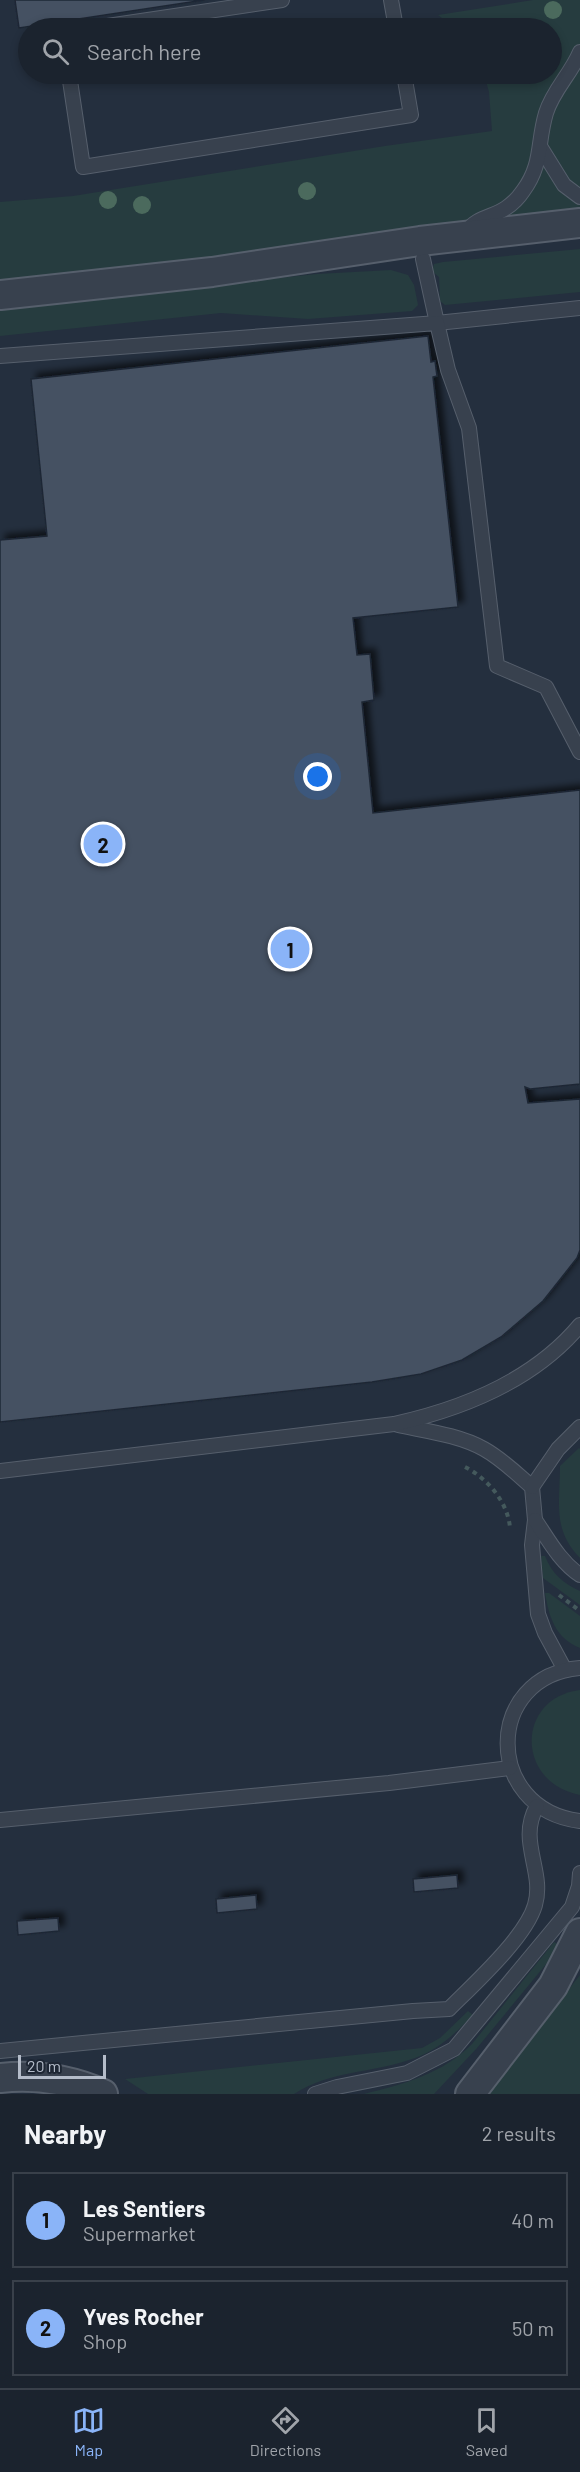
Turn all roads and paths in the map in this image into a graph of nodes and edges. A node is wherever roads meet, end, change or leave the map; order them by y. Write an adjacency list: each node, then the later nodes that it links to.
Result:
1 (282, 0): 3 (lane)
2 (392, 0): 4 (lane)
3 (161, 18)
4 (395, 18)
5 (580, 52): 6 (lane)
6 (562, 83)
7 (71, 84): 8 (lane)
8 (406, 84)
9 (562, 84): 10 (lane)
10 (541, 148): 11 (lane); 13 (lane)
11 (580, 197)
12 (580, 223): 13 (street)
13 (463, 236): 16 (street)
14 (580, 242): 15 (street)
15 (423, 259): 16 (street); 19 (lane)
16 (212, 272): 17 (street)
17 (0, 295)
18 (580, 308): 19 (lane)
19 (437, 323): 20 (lane); 21 (lane)
20 (0, 356)
21 (580, 752)
22 (580, 1325): 23 (lane)
23 (394, 1424): 26 (lane); 27 (lane)
24 (580, 1427): 27 (lane)
25 (456, 1462): 29 (path)
26 (0, 1471)
27 (532, 1487): 28 (lane)
28 (535, 1520): 30 (lane); 34 (lane)
29 (510, 1532)
30 (580, 1575)
31 (551, 1589): 32 (path)
32 (580, 1611)
33 (580, 1668): 34 (lane)
34 (565, 1670): 35 (lane)
35 (510, 1768): 36 (lane); 37 (lane)
36 (537, 1806): 38 (lane); 41 (lane)
37 (0, 1820)
38 (580, 1821)
39 (580, 1873): 44 (lane)
40 (580, 1933): 45 (street)
41 (0, 2050)
42 (0, 2078): 43 (street)
43 (103, 2094)
44 (315, 2094)
45 (470, 2094)

